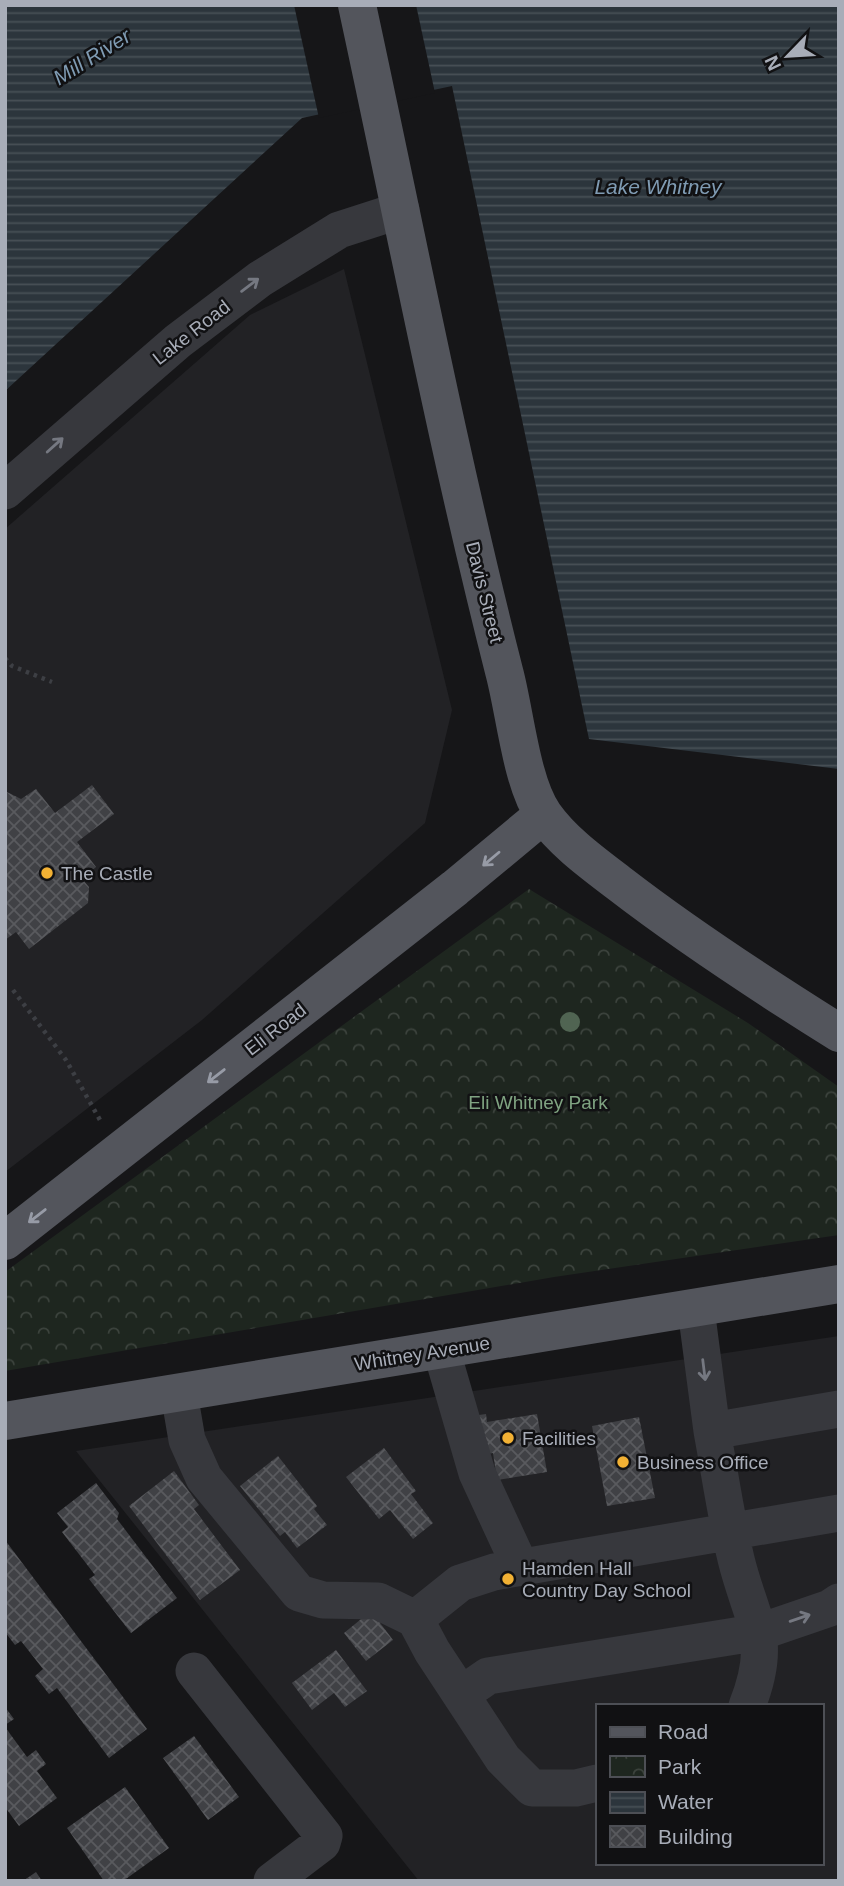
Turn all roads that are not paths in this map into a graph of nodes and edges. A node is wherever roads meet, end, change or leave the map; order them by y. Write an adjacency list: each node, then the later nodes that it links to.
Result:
1 (357, 5): 2 (main road, Davis Street)
2 (401, 210): 3 (street, Lake Road, one-way to 2); 4 (main road, Davis Street)
3 (5, 491)
4 (543, 815): 5 (main road, Davis Street); 6 (main road, Eli Road, one-way to 6)
5 (839, 1033)
6 (5, 1241)
7 (839, 1284): 8 (main road, Whitney Avenue)
8 (696, 1309): 9 (main road, Whitney Avenue); 13 (street, one-way to 13)
9 (441, 1349): 10 (main road, Whitney Avenue); 16 (street)
10 (179, 1393): 12 (main road, Whitney Avenue); 18 (street)
11 (839, 1409): 13 (street)
12 (5, 1420)
13 (712, 1431): 15 (street)
14 (839, 1513): 15 (street)
15 (730, 1531): 16 (street); 19 (street)
16 (520, 1566): 18 (street)
17 (839, 1602): 19 (street, one-way to 17)
18 (415, 1619): 21 (street)
19 (760, 1632): 21 (street); 22 (street)
20 (194, 1671): 24 (street)
21 (463, 1694): 23 (street)
22 (748, 1704)
23 (596, 1783)
24 (272, 1881)

